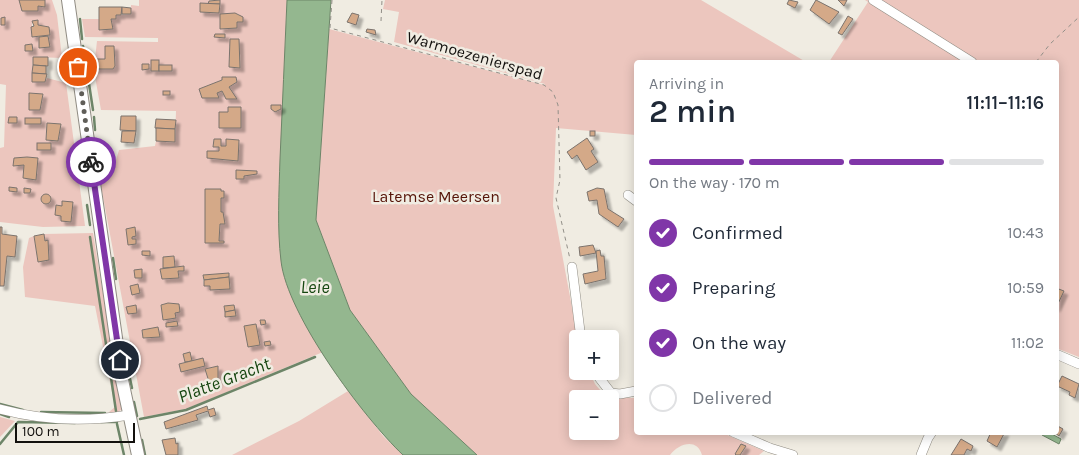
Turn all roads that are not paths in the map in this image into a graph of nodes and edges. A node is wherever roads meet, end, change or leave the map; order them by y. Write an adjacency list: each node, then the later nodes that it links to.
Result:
1 (68, 0): 13 (main road)
2 (873, 0): 3 (street)
3 (969, 60)
4 (628, 195): 5 (street)
5 (634, 200)
6 (572, 267): 7 (street)
7 (580, 330)
8 (1059, 355): 9 (street)
9 (1079, 364)
10 (601, 380): 11 (street)
11 (634, 392)
12 (0, 409): 13 (street)
13 (130, 417): 16 (main road)
14 (739, 435): 17 (street)
15 (930, 435): 18 (street)
16 (138, 455)
17 (793, 455)
18 (921, 455)

